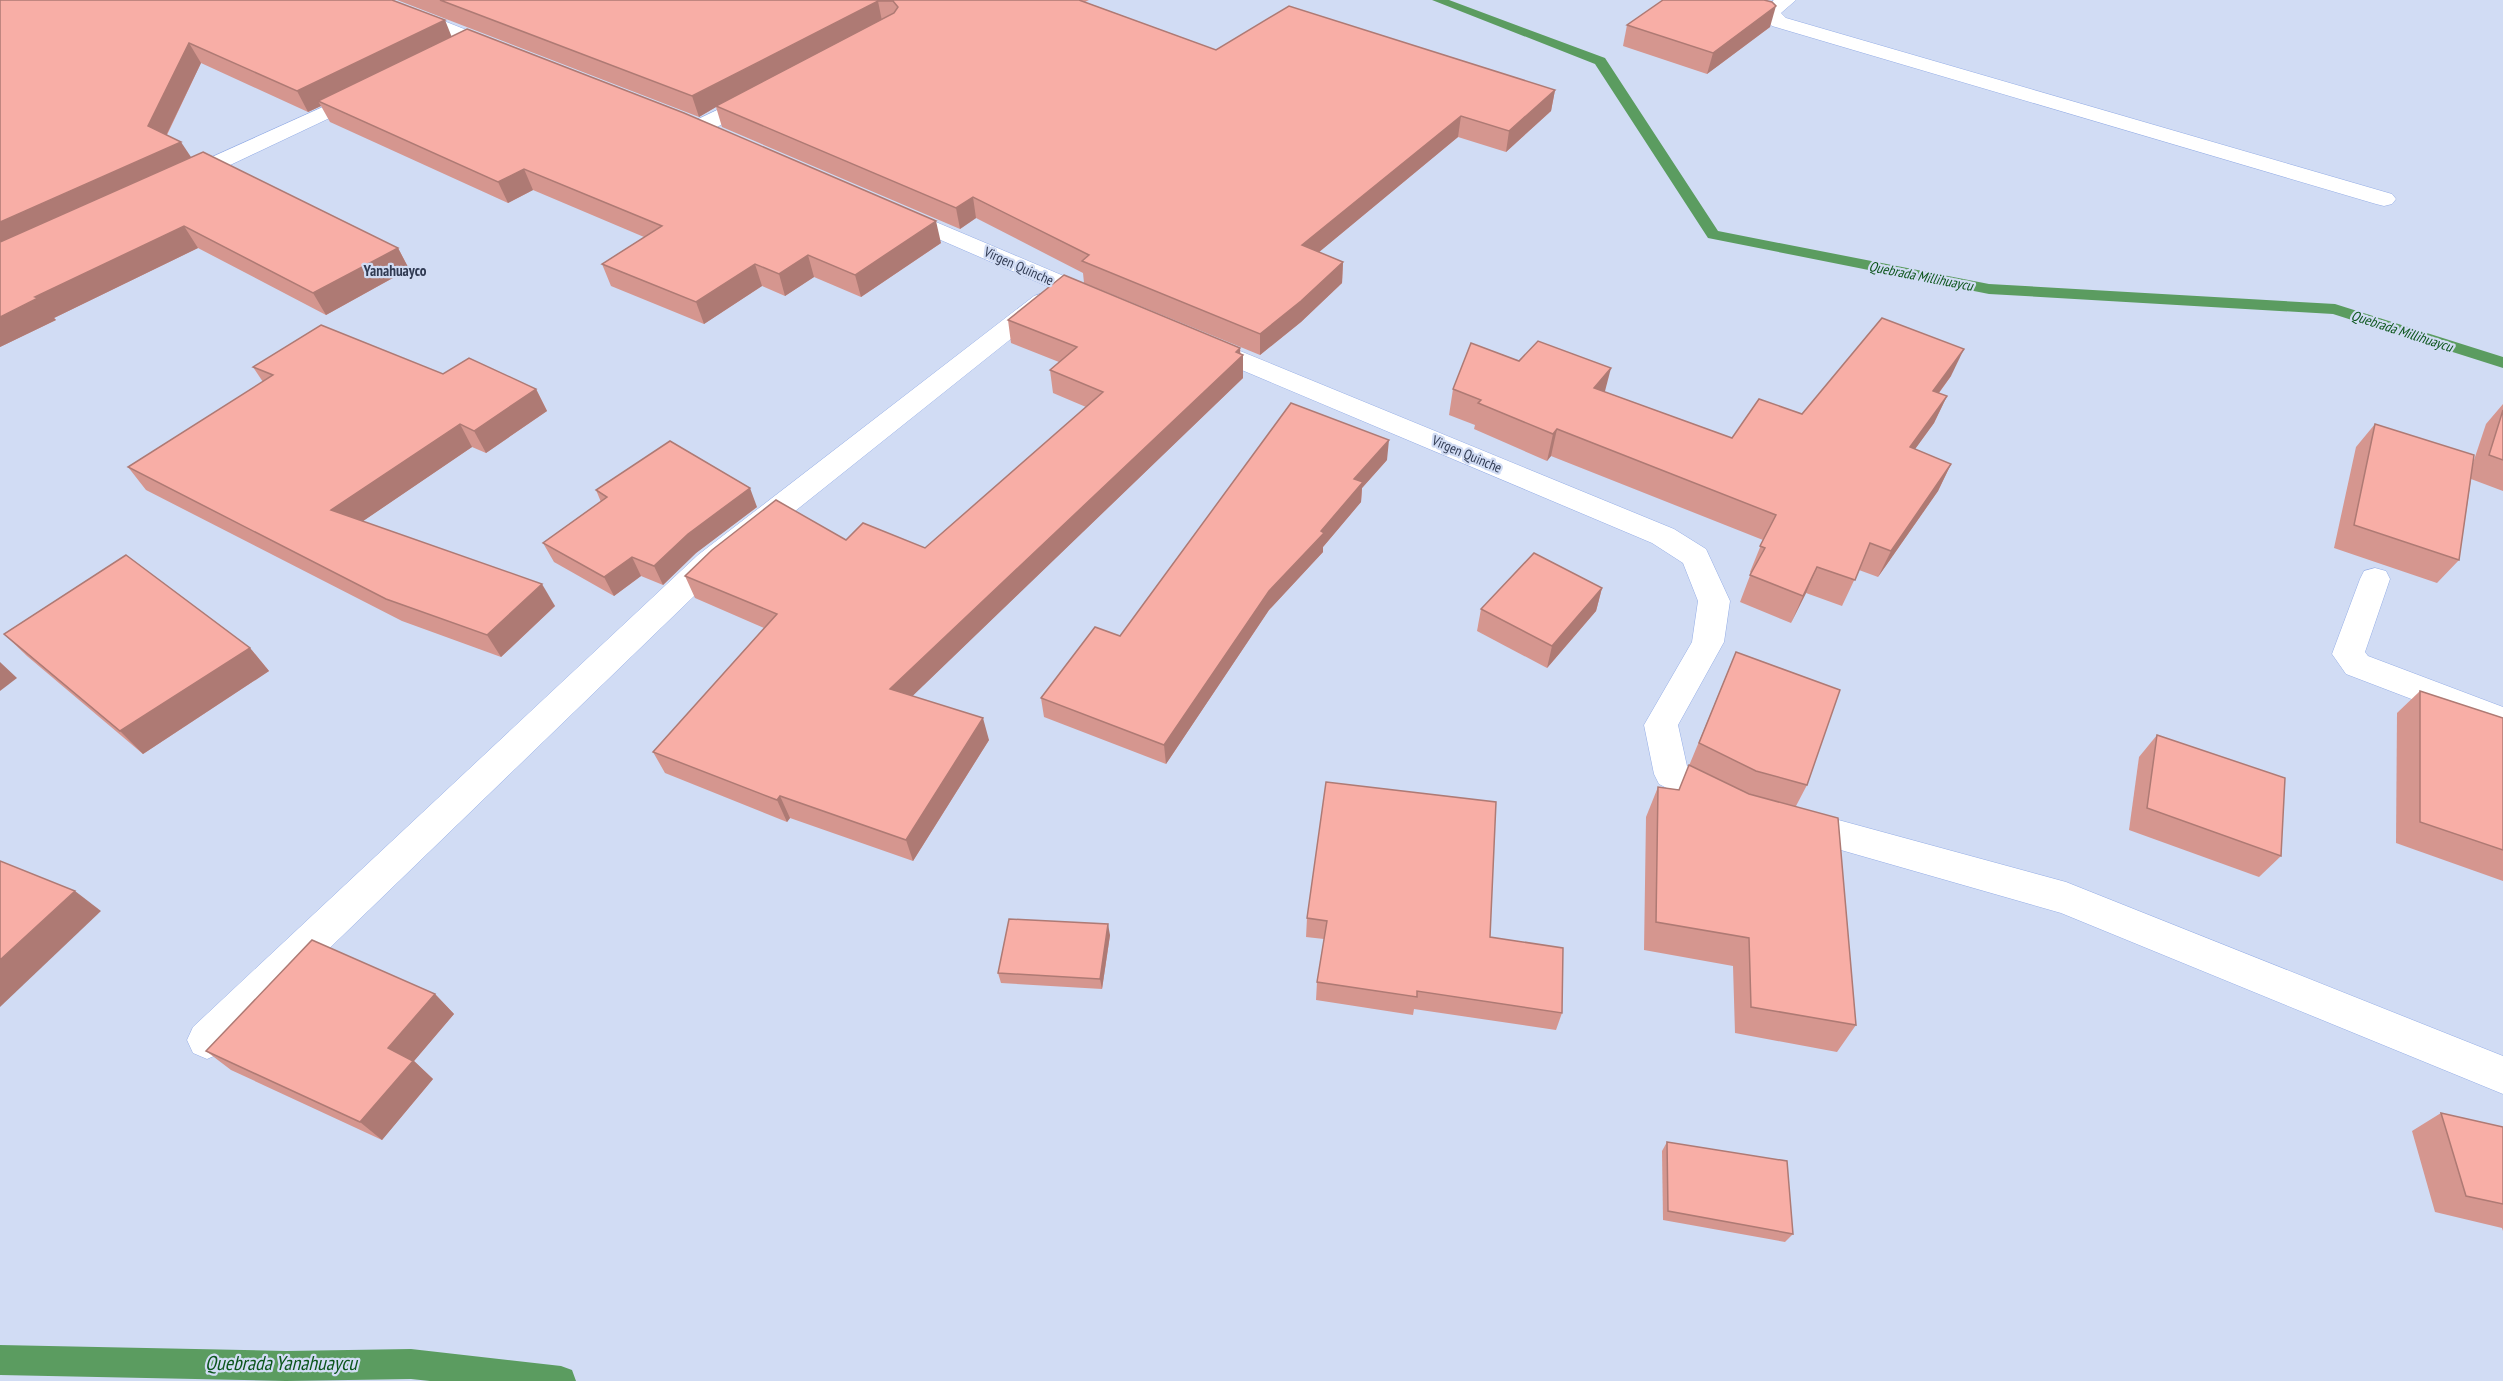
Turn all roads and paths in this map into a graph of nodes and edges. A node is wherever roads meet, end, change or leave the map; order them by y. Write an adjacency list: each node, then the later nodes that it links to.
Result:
1 (374, 0): 3 (street)
2 (1786, 0): 8 (street)
3 (517, 56)
4 (389, 82): 7 (street)
5 (774, 88): 6 (street)
6 (732, 141)
7 (163, 188)
8 (2384, 200)
9 (882, 206): 10 (street, Virgen Quinche)
10 (1064, 285): 11 (street, Virgen Quinche); 15 (street)
11 (1118, 308)
12 (1183, 335): 16 (street, Virgen Quinche)
13 (2375, 579): 14 (street)
14 (2503, 721)
15 (207, 1040)
16 (2503, 1075)

